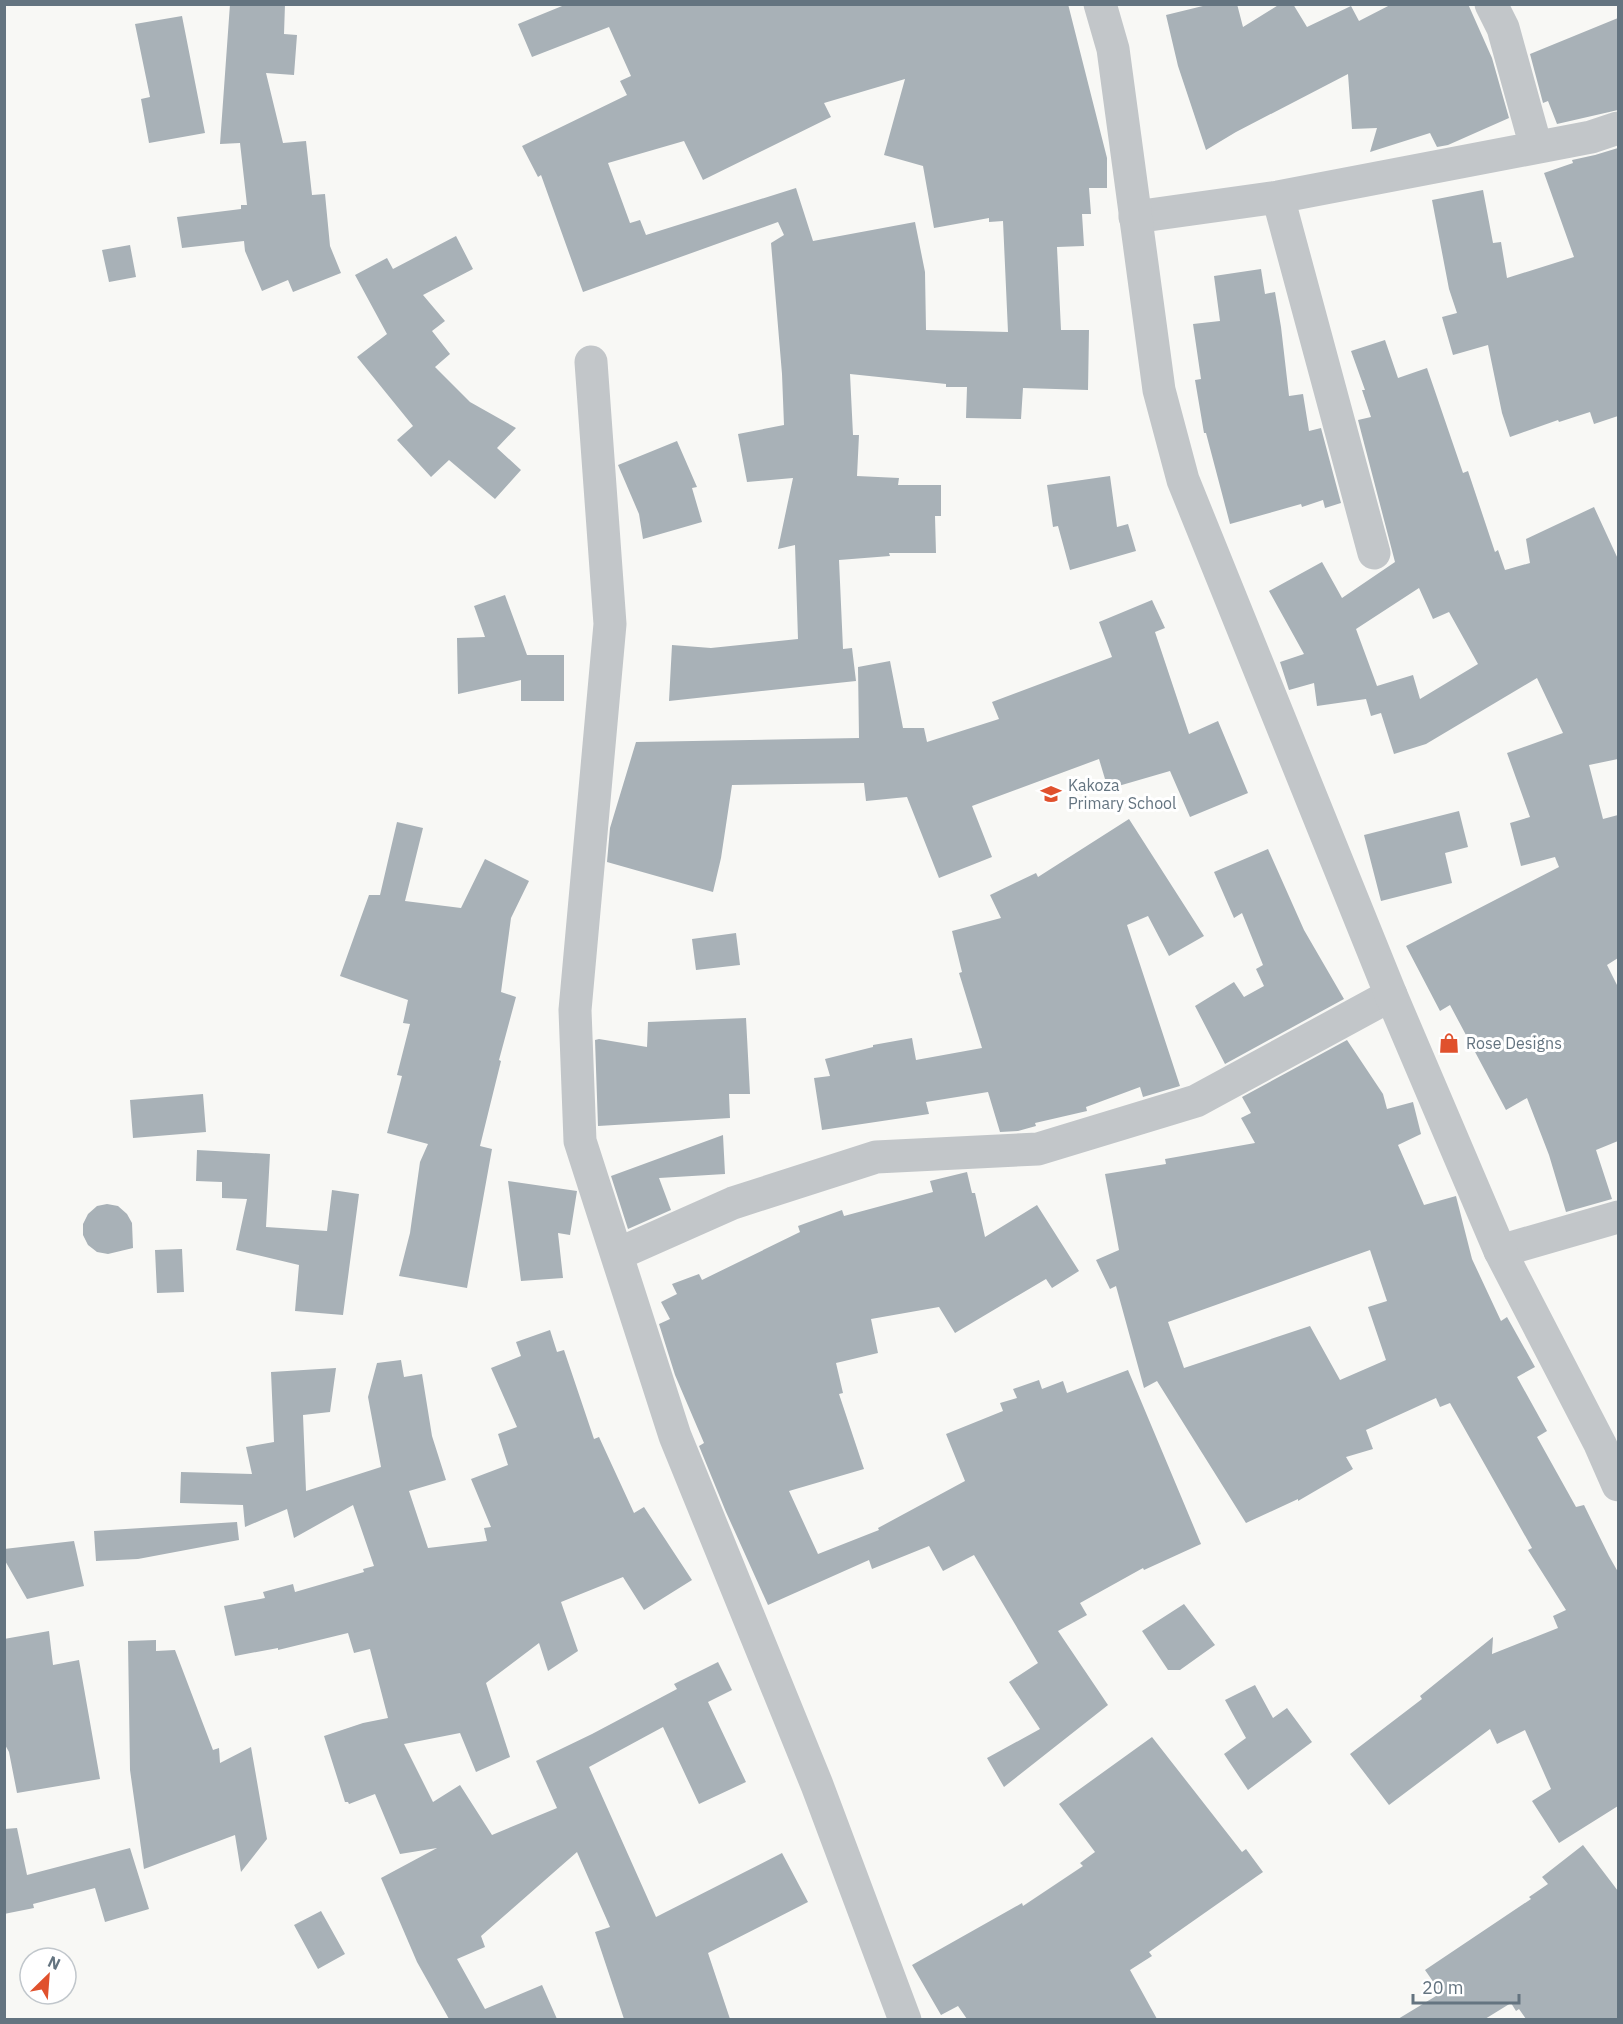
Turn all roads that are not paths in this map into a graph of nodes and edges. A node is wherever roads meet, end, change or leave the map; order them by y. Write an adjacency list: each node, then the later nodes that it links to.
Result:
1 (1100, 4): 6 (street)
2 (1491, 4): 4 (street)
3 (1618, 128): 4 (street)
4 (1536, 147): 5 (street)
5 (1278, 197): 6 (street); 8 (street)
6 (1135, 217): 9 (street)
7 (591, 362): 12 (street)
8 (1374, 554)
9 (1391, 995): 11 (street); 12 (street)
10 (1618, 1217): 11 (street)
11 (1500, 1251): 13 (street)
12 (618, 1254): 14 (street)
13 (1618, 1485)
14 (905, 2019)

